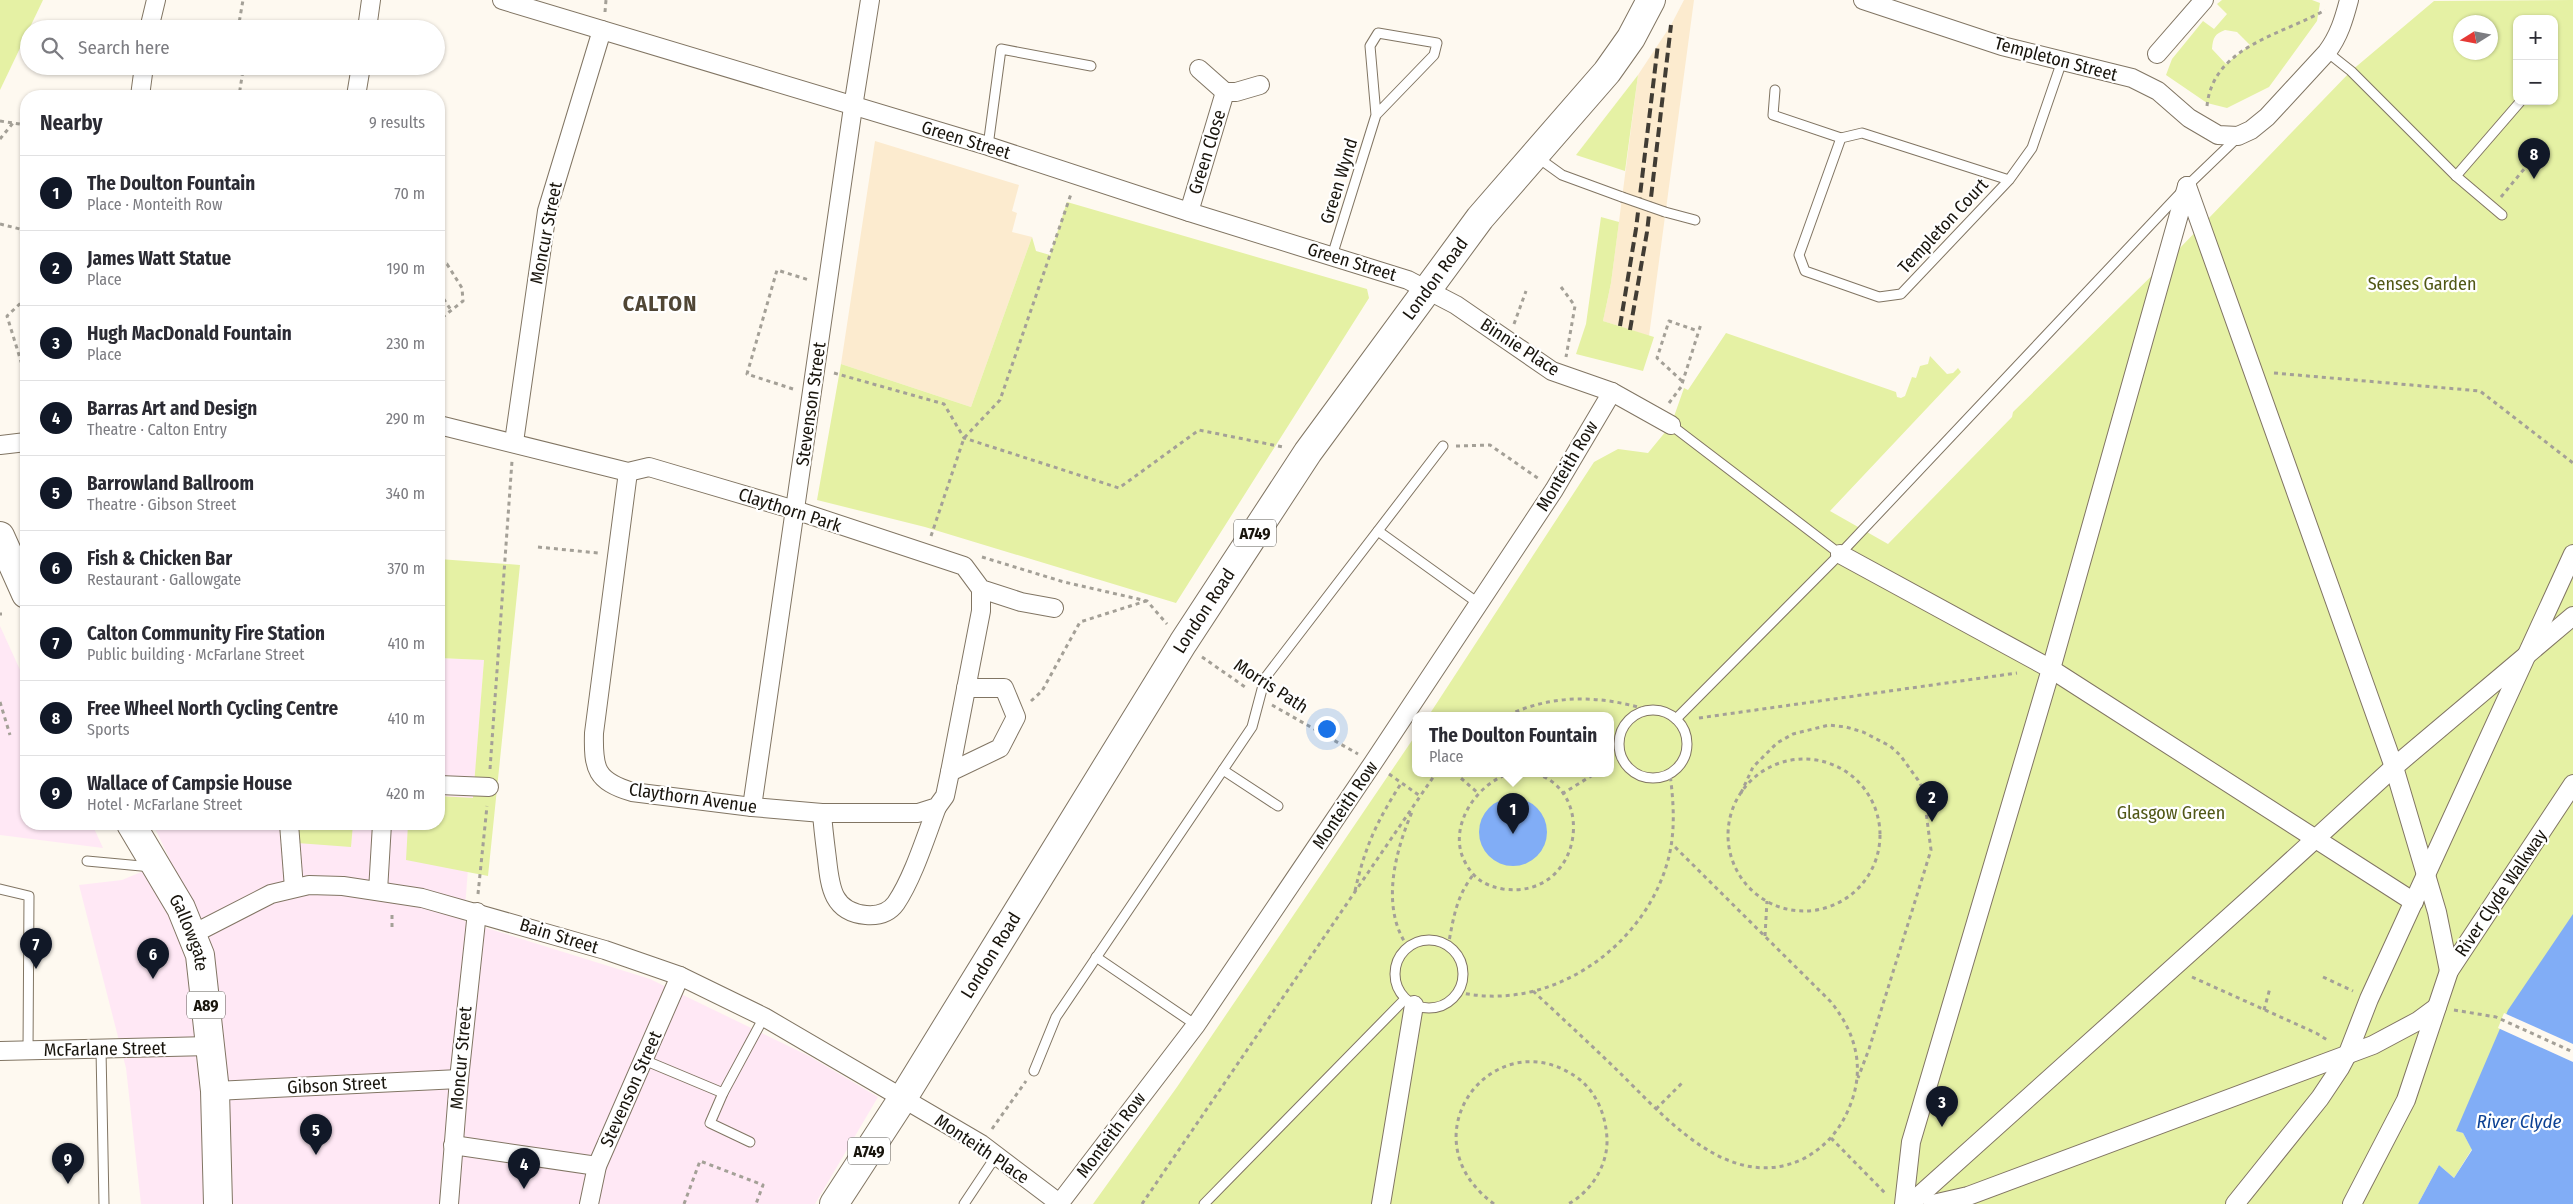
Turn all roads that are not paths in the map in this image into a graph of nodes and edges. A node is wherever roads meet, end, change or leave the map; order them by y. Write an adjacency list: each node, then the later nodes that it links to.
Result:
1 (156, 0): 9 (street)
2 (371, 0): 10 (street)
3 (502, 0): 11 (street, Green Street)
4 (870, 0): 25 (street, Stevenson Street)
5 (1651, 0): 30 (main road, London Road / A749)
6 (1863, 0): 14 (street, Templeton Street)
7 (2204, 0): 13 (street)
8 (2349, 0): 12 (street)
9 (151, 20)
10 (368, 20)
11 (602, 30): 25 (street, Green Street); 42 (street, Moncur Street)
12 (2327, 52): 27 (street); 31 (lane)
13 (2157, 54)
14 (2062, 61): 27 (street, Templeton Street); 32 (lane, Templeton Court)
15 (1091, 66): 29 (lane)
16 (1199, 69): 23 (street, Green Close)
17 (143, 75): 20 (street)
18 (360, 75): 21 (street)
19 (1260, 85): 23 (street, Green Close)
20 (141, 90)
21 (357, 90)
22 (1775, 90): 28 (lane, Templeton Court)
23 (1225, 92): 34 (street, Green Close)
24 (2517, 105): 31 (lane)
25 (853, 107): 29 (street, Green Street); 47 (street, Stevenson Street)
26 (1376, 115): 26 (lane, Green Wynd); 37 (lane, Green Wynd)
27 (2238, 136): 33 (lane)
28 (1841, 138): 32 (lane, Templeton Court); 32 (lane, Templeton Court)
29 (988, 146): 34 (street, Green Street)
30 (1534, 155): 36 (lane, bridge); 38 (main road, London Road / A749)
31 (2456, 176): 35 (lane)
32 (2009, 180)
33 (2187, 186): 50 (lane); 58 (street); 61 (street)
34 (1188, 212): 37 (street, Green Street)
35 (2502, 215)
36 (1695, 220)
37 (1332, 256): 38 (street, Green Street)
38 (1426, 288): 39 (street, Binnie Place); 101 (main road, London Road / A749)
39 (1612, 392): 40 (street, Binnie Place); 54 (street, Monteith Row)
40 (1664, 422): 50 (lane)
41 (445, 426): 42 (street, Claythorn Park)
42 (514, 442): 46 (street, Claythorn Park)
43 (20, 443): 44 (street)
44 (0, 445)
45 (1443, 446): 48 (lane)
46 (628, 472): 47 (street, Claythorn Park); 68 (street, Claythorn Avenue)
47 (795, 510): 53 (street, Claythorn Park); 68 (street, Stevenson Street)
48 (1378, 531): 54 (lane); 62 (lane)
49 (0, 536): 52 (main road)
50 (1840, 554): 58 (street); 60 (lane)
51 (2573, 554): 57 (street)
52 (20, 581)
53 (981, 589): 55 (street); 59 (street)
54 (1478, 603): 90 (street, Monteith Row)
55 (1054, 608)
56 (2573, 616): 57 (street)
57 (2525, 656): 61 (street); 77 (street)
58 (2051, 668): 74 (street); 106 (street)
59 (966, 688): 63 (street); 63 (street)
60 (1677, 720): 60 (lane)
61 (2394, 767): 74 (street); 77 (street)
62 (1223, 770): 67 (lane); 84 (lane)
63 (950, 772): 69 (street)
64 (2573, 784): 85 (street, River Clyde Walkway)
65 (445, 785): 66 (street)
66 (489, 787)
67 (1278, 806)
68 (752, 807): 70 (street, Claythorn Avenue)
69 (937, 807): 70 (street, Claythorn Avenue); 70 (street)
70 (822, 813)
71 (135, 830): 76 (main road, Gallowgate / A89)
72 (289, 830): 78 (street)
73 (382, 830): 80 (street)
74 (2316, 839): 81 (street); 116 (street)
75 (87, 861): 76 (lane)
76 (157, 868): 83 (main road, Gallowgate / A89)
77 (2426, 877): 81 (street); 85 (street)
78 (294, 888): 80 (street, Bain Street); 83 (street, Bain Street)
79 (0, 889): 94 (lane)
80 (378, 891): 82 (street, Bain Street)
81 (2414, 902): 95 (street)
82 (476, 912): 86 (street, Bain Street); 98 (street, Moncur Street)
83 (193, 934): 91 (main road, Gallowgate / A89)
84 (1096, 957): 90 (lane); 97 (lane)
85 (2449, 971): 88 (street, River Clyde Walkway)
86 (680, 976): 89 (street, Bain Street); 96 (street, Stevenson Street)
87 (1410, 1002): 87 (lane); 114 (lane); 115 (street)
88 (2437, 1007): 95 (street); 119 (street, River Clyde Walkway)
89 (764, 1017): 100 (lane); 101 (street, Bain Street)
90 (1196, 1025): 113 (street, Monteith Row)
91 (210, 1046): 92 (street, McFarlane Street); 99 (main road, Gallowgate / A89)
92 (101, 1050): 94 (street, McFarlane Street); 107 (lane)
93 (0, 1051): 94 (street, McFarlane Street)
94 (28, 1051)
95 (2348, 1053): 117 (street); 118 (street)
96 (644, 1060): 100 (lane); 105 (street, Stevenson Street)
97 (1034, 1070)
98 (459, 1079): 99 (street, Gibson Street); 103 (street, Moncur Street)
99 (215, 1091): 108 (main road, Gallowgate / A89)
100 (723, 1093): 102 (lane)
101 (903, 1098): 104 (street, Monteith Place); 111 (main road, London Road / A749)
102 (750, 1142)
103 (453, 1145): 105 (street); 109 (street, Moncur Street)
104 (996, 1156): 112 (lane); 113 (street, Monteith Place)
105 (598, 1166): 110 (street, Stevenson Street)
106 (1897, 1201)
107 (104, 1204)
108 (218, 1204)
109 (449, 1204)
110 (589, 1204)
111 (834, 1204)
112 (964, 1204)
113 (1059, 1204)
114 (1204, 1204)
115 (1381, 1204)
116 (1910, 1204)
117 (1933, 1204)
118 (2236, 1204)
119 (2352, 1204)

